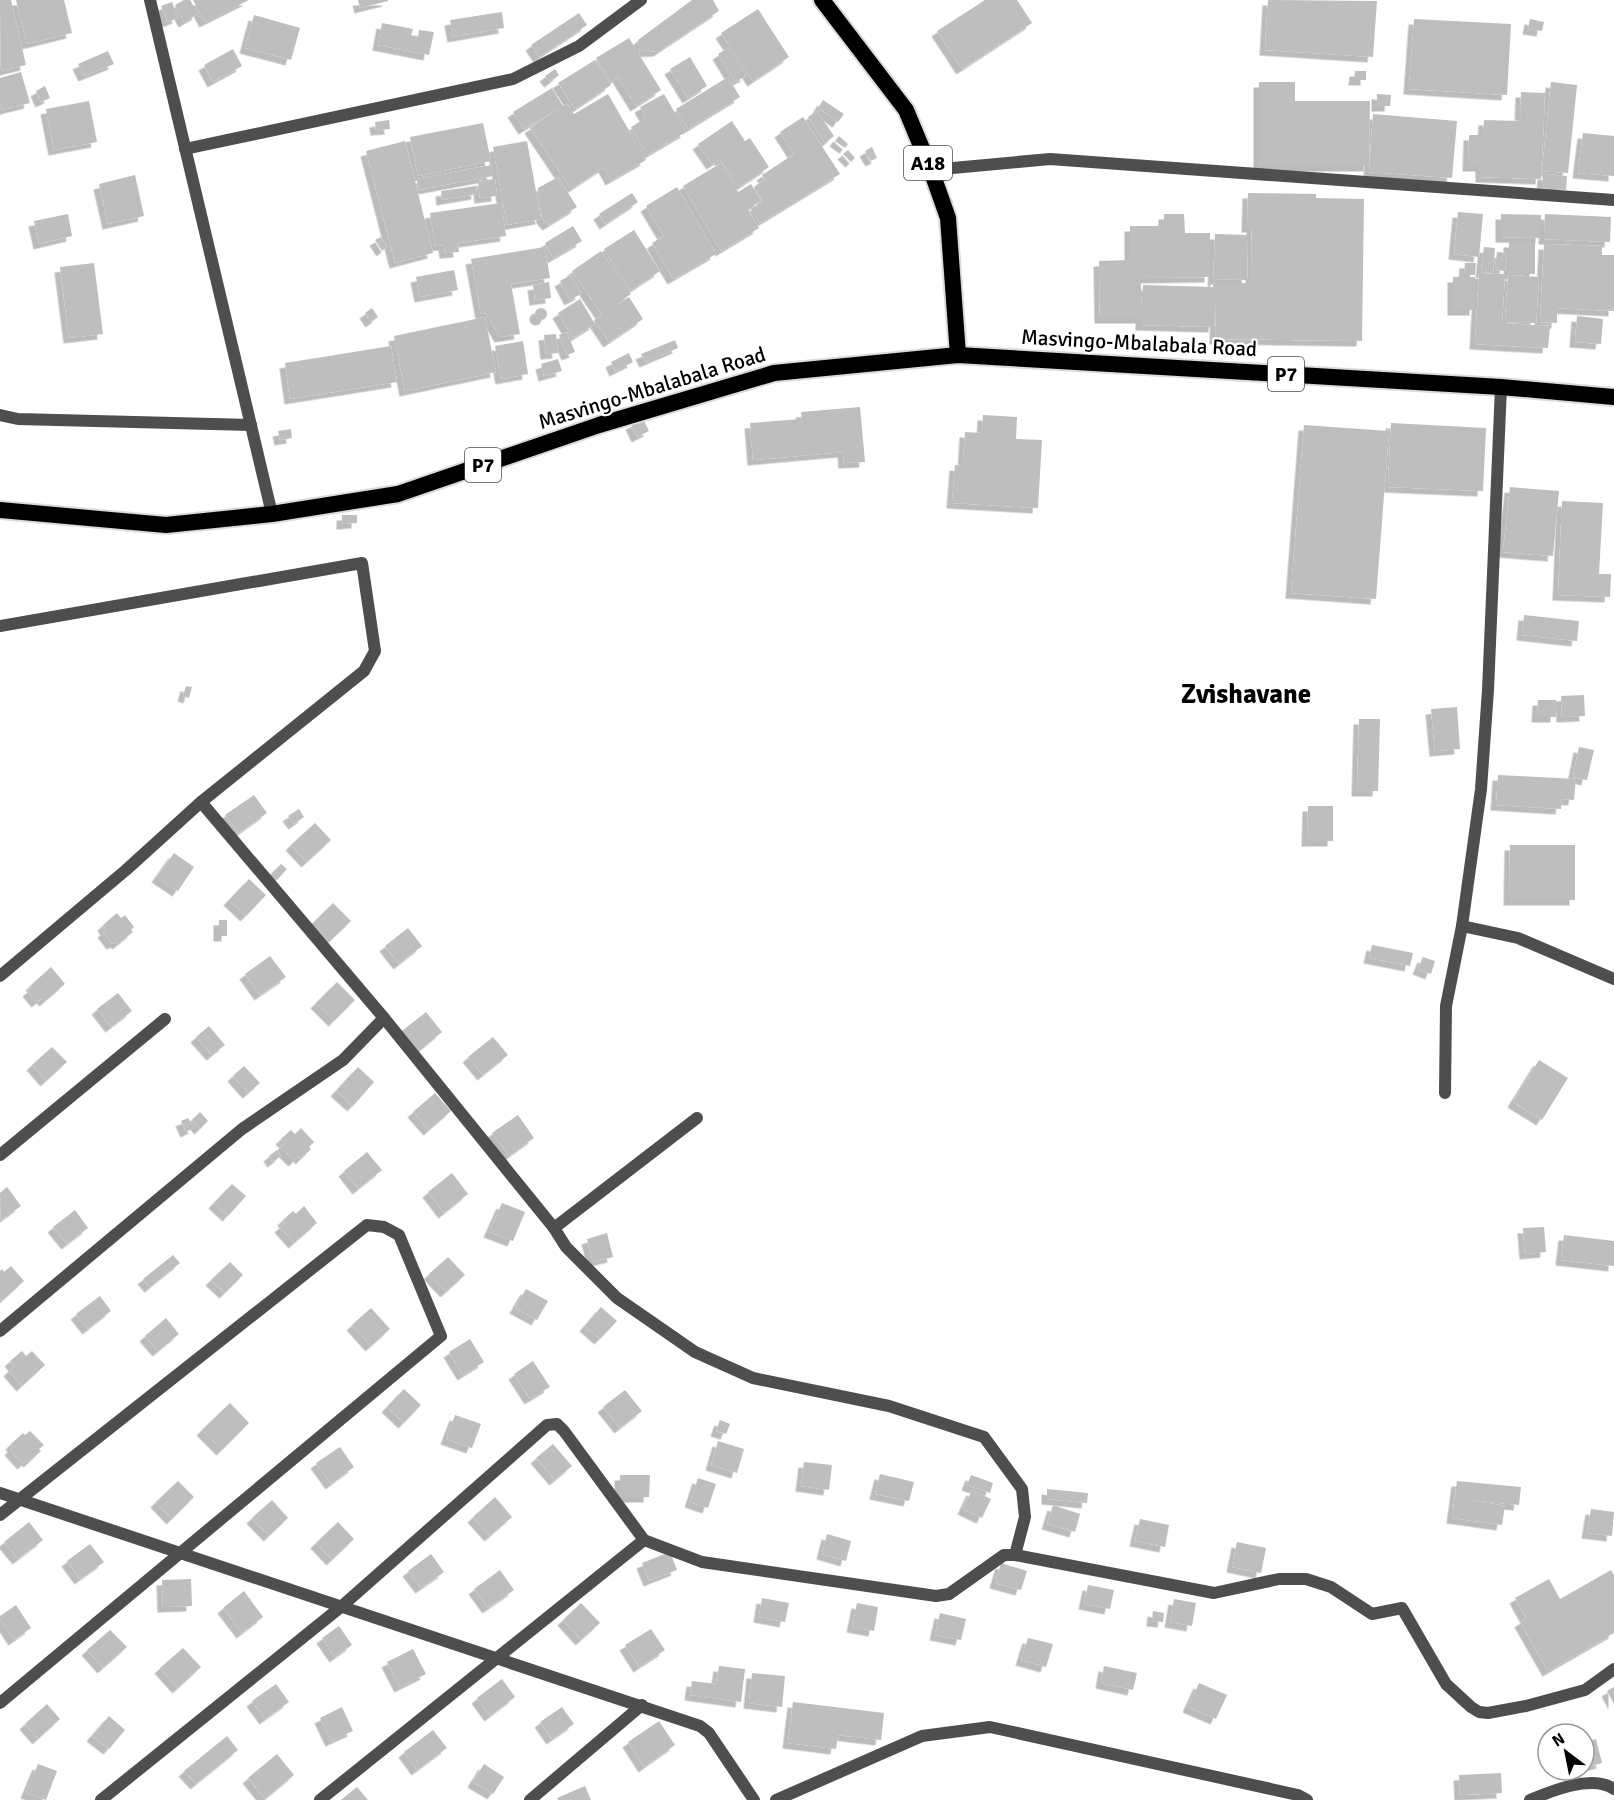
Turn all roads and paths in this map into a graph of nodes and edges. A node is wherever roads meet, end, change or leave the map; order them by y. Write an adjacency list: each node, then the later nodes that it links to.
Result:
1 (150, 0): 4 (street)
2 (641, 0): 4 (street)
3 (822, 0): 5 (highway, A18)
4 (185, 149): 11 (street)
5 (931, 170): 6 (street); 7 (highway, A18)
6 (1614, 200)
7 (958, 355): 8 (highway, Masvingo-Mbalabala Road / P7); 13 (highway, Masvingo-Mbalabala Road / P7)
8 (1501, 387): 9 (highway, Masvingo-Mbalabala Road / P7); 16 (street)
9 (1614, 397)
10 (0, 415): 11 (street)
11 (251, 425): 13 (street)
12 (0, 510): 13 (highway, Masvingo-Mbalabala Road / P7)
13 (272, 514)
14 (0, 626): 15 (street)
15 (201, 802): 17 (street); 19 (street)
16 (1462, 926): 18 (street); 21 (street)
17 (0, 976)
18 (1614, 979)
19 (384, 1018): 24 (street); 25 (street)
20 (165, 1019): 23 (street)
21 (1445, 1093)
22 (697, 1118): 24 (street)
23 (0, 1155)
24 (554, 1228): 31 (street)
25 (0, 1331)
26 (0, 1493): 27 (street)
27 (19, 1499): 28 (street); 30 (street); 30 (street)
28 (0, 1515)
29 (644, 1540): 31 (street); 32 (street); 33 (street)
30 (182, 1553): 32 (street); 35 (street)
31 (1015, 1555): 34 (street)
32 (342, 1606): 33 (street); 38 (street)
33 (497, 1657): 36 (street); 39 (street)
34 (1614, 1668)
35 (0, 1703)
36 (642, 1705): 40 (street); 41 (street)
37 (1614, 1789): 44 (street)
38 (101, 1800)
39 (320, 1800)
40 (530, 1800)
41 (754, 1800)
42 (776, 1800): 43 (street)
43 (1307, 1800)
44 (1530, 1800)

